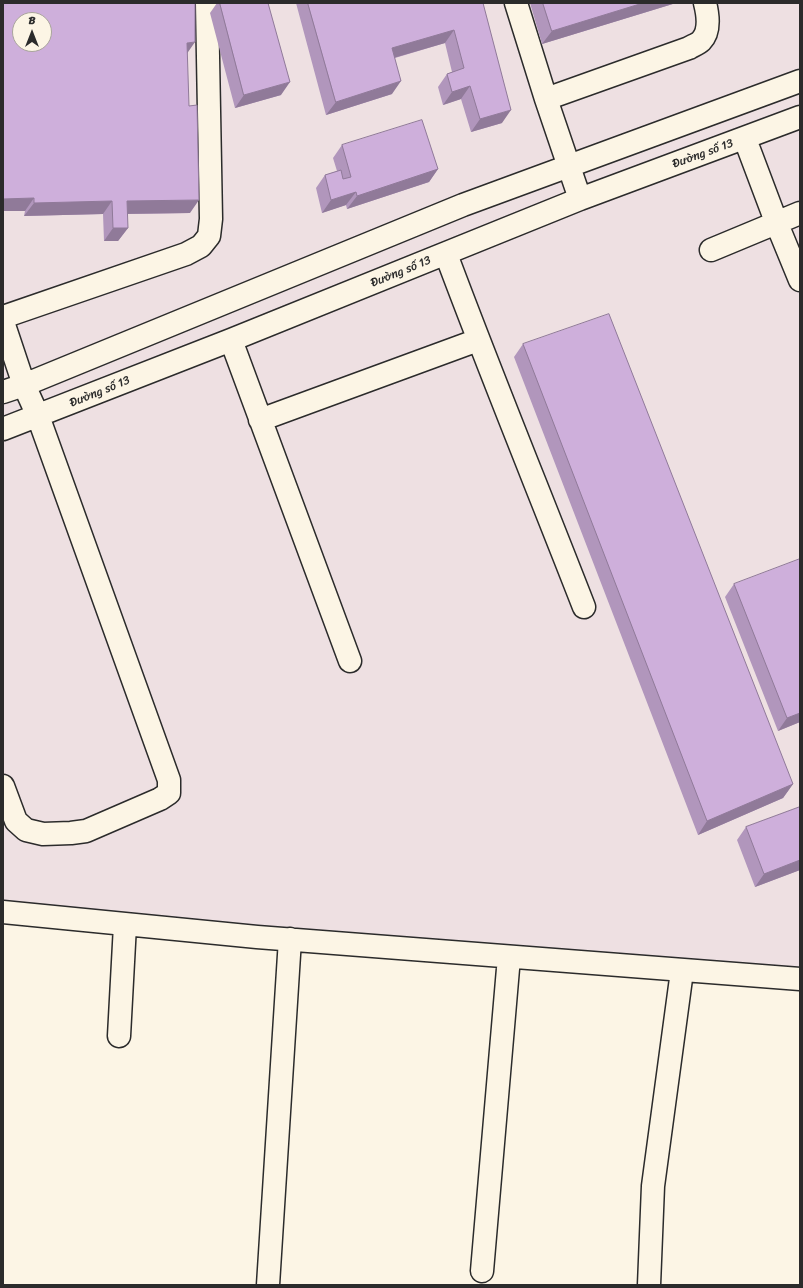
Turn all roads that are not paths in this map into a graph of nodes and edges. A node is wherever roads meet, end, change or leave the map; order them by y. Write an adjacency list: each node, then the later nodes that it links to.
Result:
1 (207, 3): 15 (street)
2 (516, 3): 5 (street)
3 (705, 3): 5 (street)
4 (800, 81): 8 (street)
5 (546, 99): 8 (street)
6 (800, 117): 7 (street, Đường số 13)
7 (744, 139): 9 (street, Đường số 13); 11 (street)
8 (568, 167): 9 (street); 19 (street)
9 (580, 199): 13 (street, Đường số 13)
10 (800, 213): 11 (street)
11 (777, 224): 12 (street); 14 (street)
12 (711, 250)
13 (446, 254): 17 (street, Đường số 13); 18 (street)
14 (800, 280)
15 (3, 317)
16 (3, 322): 19 (street)
17 (231, 340): 21 (street, Đường số 13); 22 (street)
18 (478, 340): 22 (street); 24 (street)
19 (24, 385): 20 (street); 21 (street)
20 (3, 392)
21 (38, 416): 23 (street, Đường số 13); 26 (street)
22 (260, 420): 25 (street)
23 (3, 429)
24 (584, 607)
25 (350, 661)
26 (3, 786)
27 (3, 912): 28 (street)
28 (125, 925): 29 (street); 33 (street)
29 (290, 939): 30 (street); 35 (street)
30 (509, 957): 31 (street); 34 (street)
31 (682, 971): 32 (street); 36 (street)
32 (800, 979)
33 (119, 1036)
34 (482, 1271)
35 (268, 1285)
36 (649, 1285)

